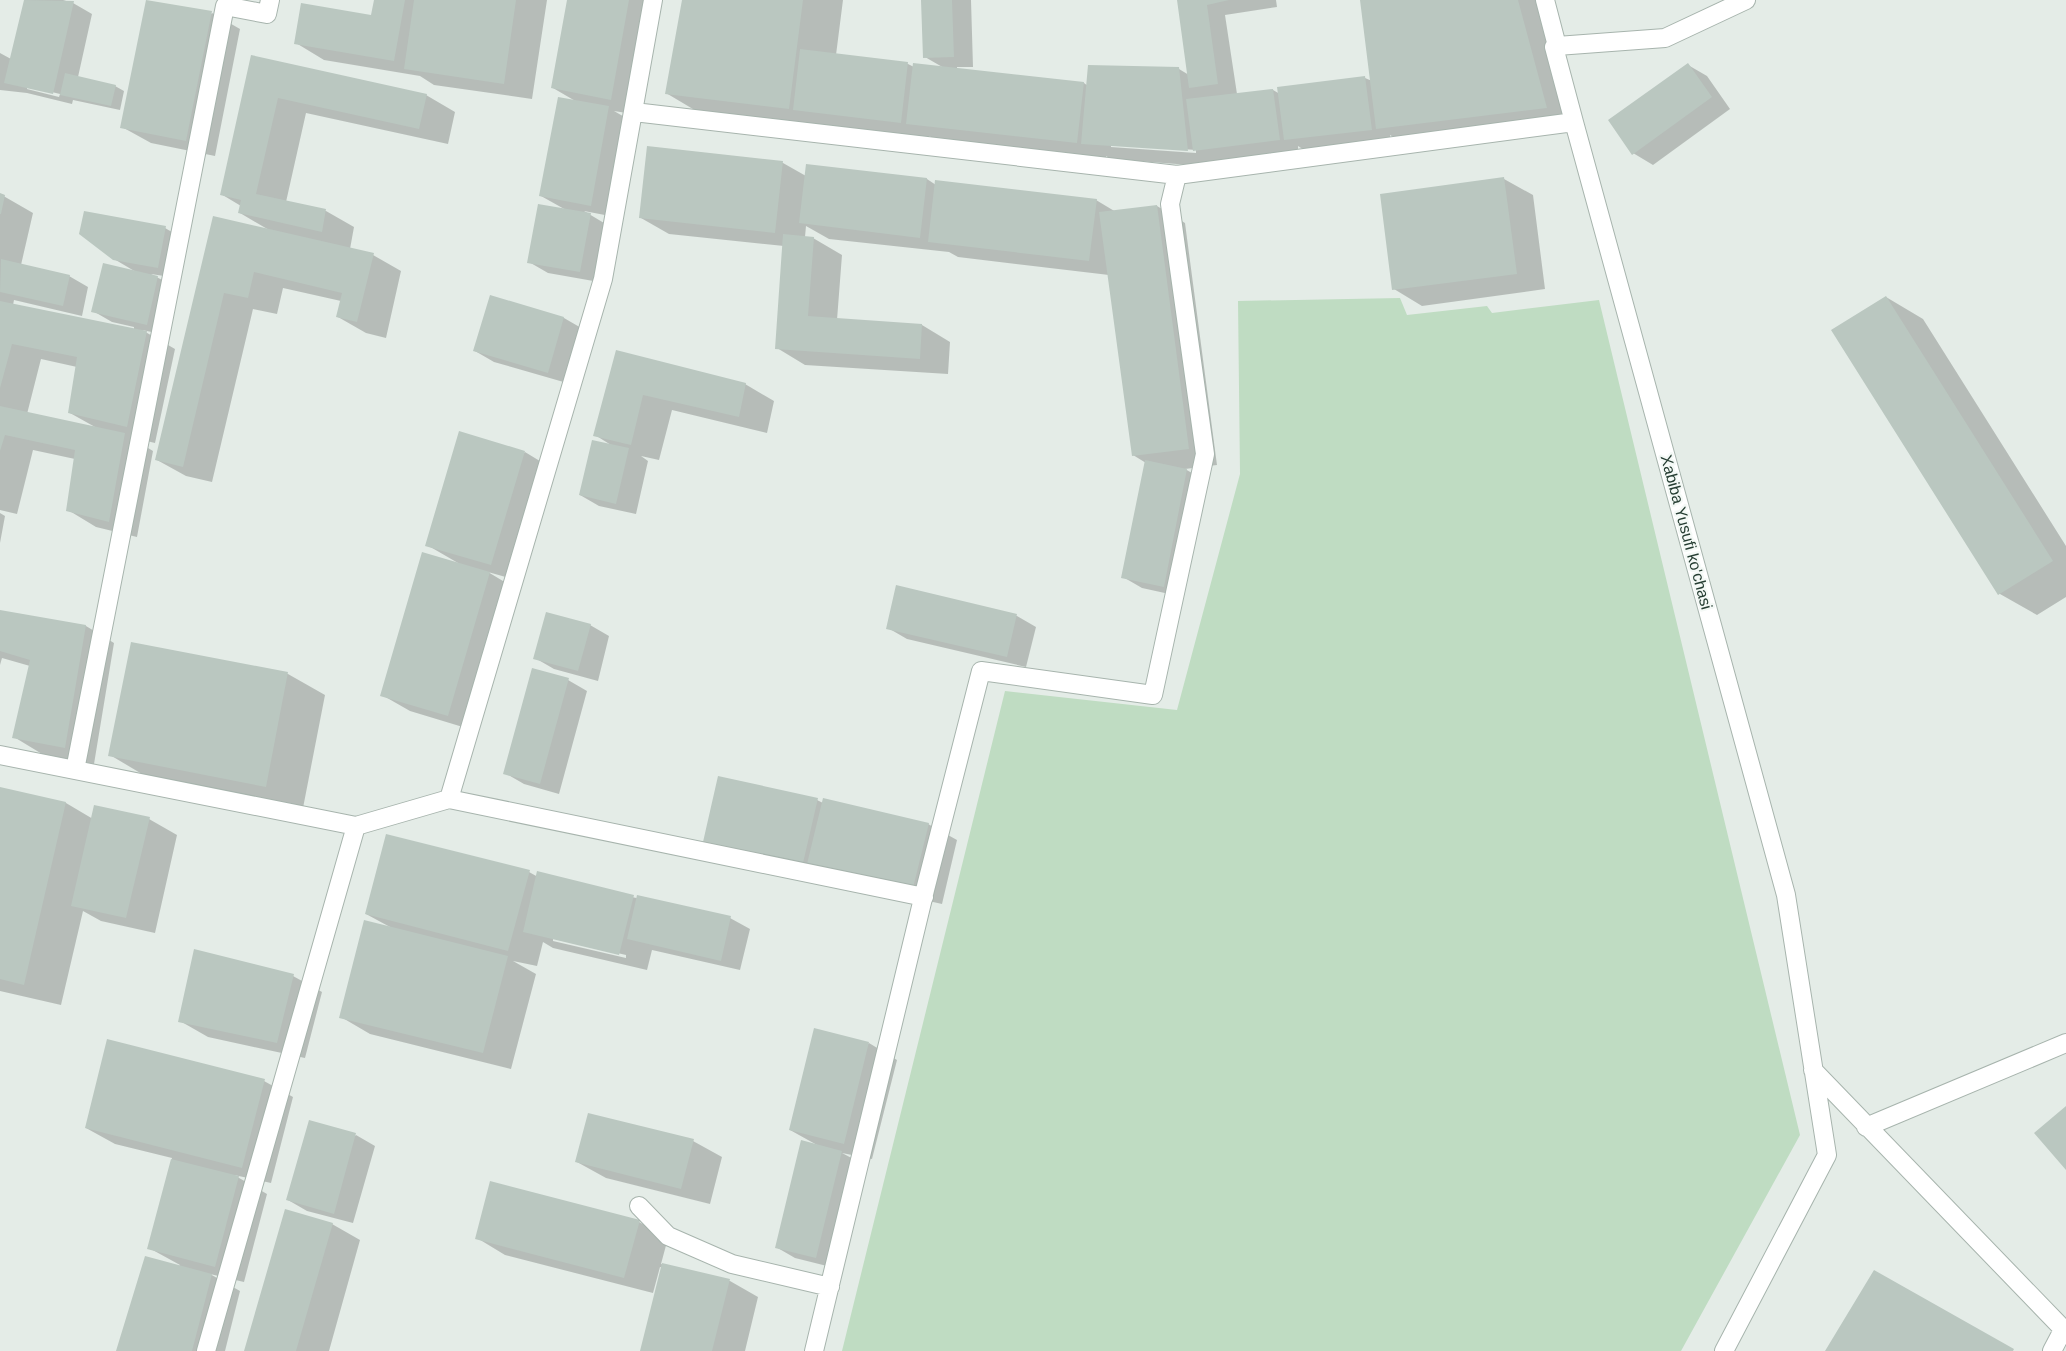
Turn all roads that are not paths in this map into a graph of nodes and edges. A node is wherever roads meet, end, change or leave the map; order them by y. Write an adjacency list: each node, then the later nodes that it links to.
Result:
1 (270, 0): 10 (street)
2 (653, 0): 6 (street)
3 (1545, 0): 5 (street, Xabiba Yusufi ko'chasi)
4 (1746, 0): 5 (street)
5 (1557, 46): 7 (street, Xabiba Yusufi ko'chasi)
6 (634, 112): 8 (street); 11 (street)
7 (1574, 122): 8 (street); 15 (street, Xabiba Yusufi ko'chasi)
8 (1177, 175): 13 (street)
9 (0, 755): 10 (street)
10 (75, 770): 12 (street)
11 (449, 799): 12 (street); 13 (street)
12 (356, 826): 20 (street)
13 (924, 897): 18 (street)
14 (2066, 1043): 16 (street)
15 (1813, 1070): 16 (street); 22 (street, Xabiba Yusufi ko'chasi)
16 (1866, 1127): 19 (street)
17 (639, 1206): 18 (street)
18 (830, 1287): 21 (street)
19 (2065, 1331): 23 (street)
20 (206, 1351)
21 (814, 1351)
22 (1724, 1351)
23 (2052, 1351)

